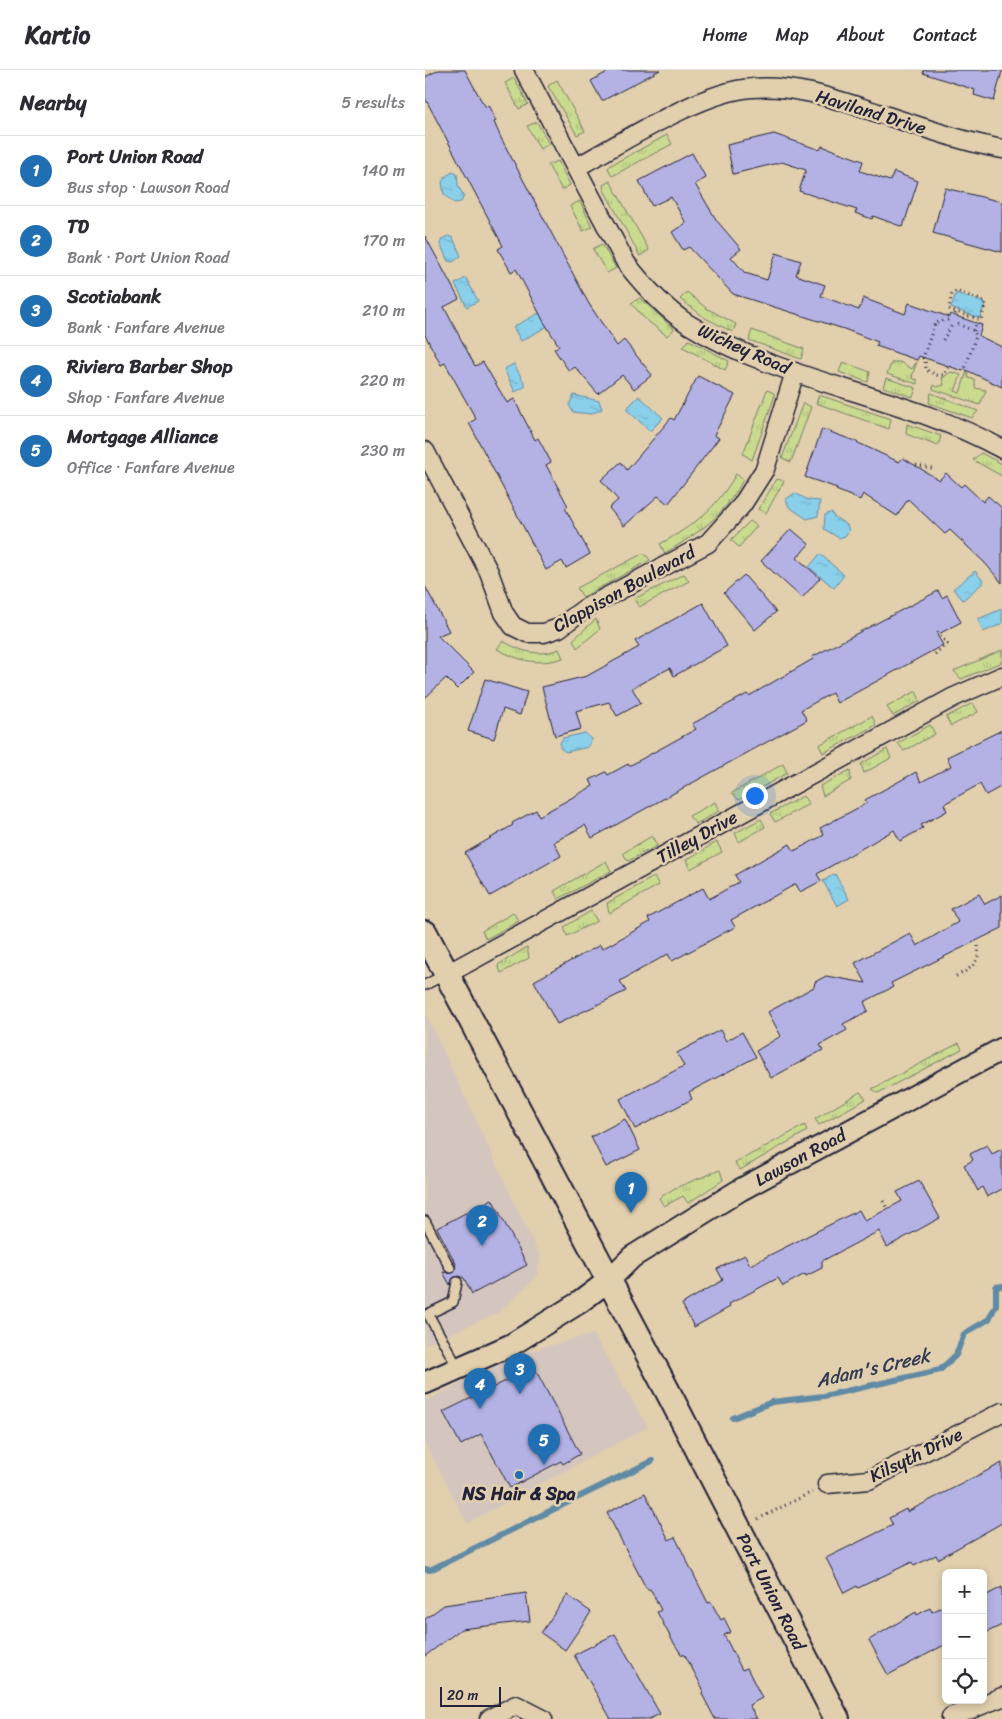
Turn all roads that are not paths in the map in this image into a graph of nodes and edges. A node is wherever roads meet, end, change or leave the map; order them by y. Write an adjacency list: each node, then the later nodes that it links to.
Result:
1 (524, 70): 3 (street, Wichey Road)
2 (1002, 149): 3 (street, Haviland Drive)
3 (577, 167): 4 (street, Wichey Road)
4 (795, 372): 5 (street, Wichey Road); 6 (street, Clappison Boulevard)
5 (1002, 449)
6 (425, 451)
7 (1002, 676): 9 (street, Tilley Drive)
8 (425, 933): 9 (main road, Port Union Road)
9 (447, 974): 10 (lane); 14 (main road, Port Union Road)
10 (425, 985)
11 (1002, 1049): 14 (street, Lawson Road)
12 (425, 1221): 13 (lane)
13 (450, 1268)
14 (609, 1280): 16 (street, Lawson Road); 24 (main road, Port Union Road)
15 (457, 1282): 16 (lane)
16 (458, 1368): 17 (street, Lawson Road)
17 (425, 1383)
18 (1002, 1412): 19 (street, Kilsyth Drive)
19 (827, 1484)
20 (1002, 1697): 21 (street)
21 (951, 1717)
22 (489, 1719): 23 (street)
23 (543, 1719)
24 (837, 1719)

